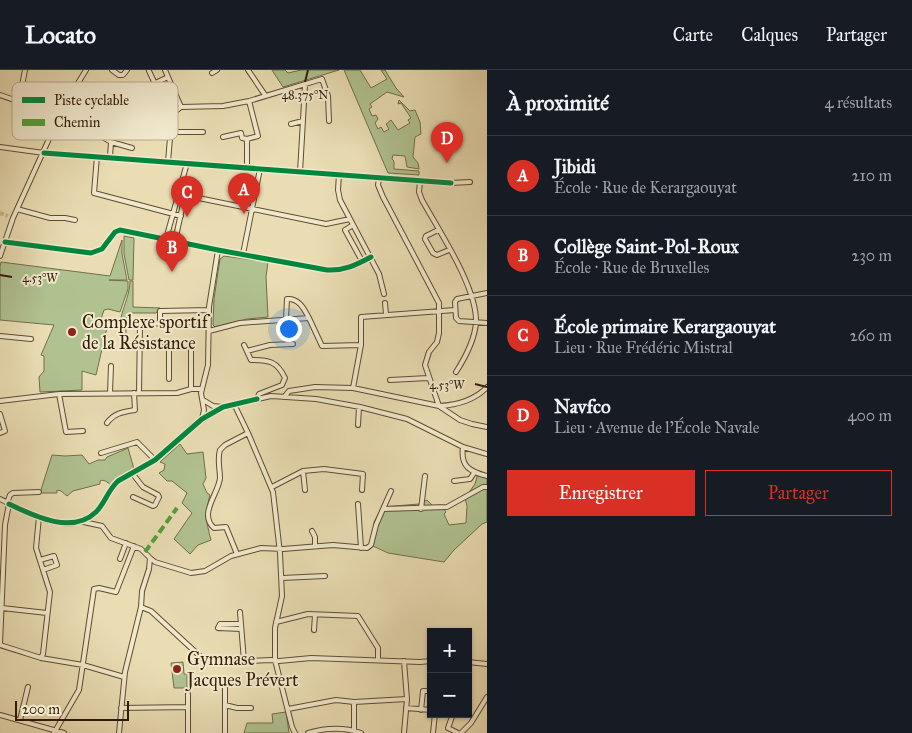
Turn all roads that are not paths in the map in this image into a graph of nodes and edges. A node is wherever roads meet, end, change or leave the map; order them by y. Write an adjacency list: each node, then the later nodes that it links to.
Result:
1 (86, 70): 9 (street)
2 (112, 70): 3 (street)
3 (127, 70)
4 (165, 70): 8 (street)
5 (217, 70): 7 (street)
6 (248, 70): 14 (street)
7 (212, 73)
8 (168, 77): 10 (street); 11 (street)
9 (79, 82)
10 (159, 82)
11 (170, 82)
12 (305, 84): 14 (street); 20 (street); 21 (street)
13 (0, 95): 15 (street)
14 (265, 95): 17 (street)
15 (12, 99)
16 (178, 100): 18 (street)
17 (249, 101): 18 (street); 26 (street)
18 (181, 107): 19 (street)
19 (178, 109)
20 (303, 121): 22 (street); 41 (street)
21 (329, 121)
22 (291, 124)
23 (178, 132): 24 (street)
24 (203, 132)
25 (224, 137): 26 (street)
26 (247, 139): 39 (street)
27 (49, 140): 34 (street)
28 (108, 140): 30 (street)
29 (169, 140): 37 (street)
30 (112, 142): 32 (street); 36 (street)
31 (0, 147): 33 (street); 34 (street)
32 (132, 148)
33 (0, 151)
34 (44, 152): 35 (street); 49 (street)
35 (98, 156): 36 (street); 50 (street)
36 (110, 157): 37 (street)
37 (168, 162): 38 (street)
38 (187, 163): 39 (street); 46 (street)
39 (248, 168): 40 (street)
40 (260, 169): 41 (street); 48 (street)
41 (300, 172): 42 (street)
42 (339, 174): 43 (street); 54 (street)
43 (378, 178): 44 (street); 73 (street)
44 (420, 181): 45 (street); 57 (street)
45 (470, 182)
46 (179, 194): 47 (street); 50 (street)
47 (185, 195): 48 (street); 52 (street)
48 (252, 208): 54 (street); 63 (street)
49 (17, 209): 53 (street); 55 (street)
50 (173, 214): 52 (street); 58 (street)
51 (8, 216): 53 (street)
52 (181, 216): 59 (street)
53 (13, 218): 60 (street)
54 (350, 219): 56 (street)
55 (75, 220)
56 (354, 225): 65 (street); 66 (street)
57 (438, 230): 62 (street); 62 (street)
58 (166, 239): 59 (street); 60 (street)
59 (176, 241): 61 (street)
60 (6, 242): 64 (street)
61 (218, 250): 63 (street); 71 (street)
62 (449, 250): 69 (street)
63 (243, 254): 66 (street)
64 (0, 256)
65 (371, 257): 66 (street); 68 (street)
66 (362, 261)
67 (487, 293): 69 (street)
68 (384, 294)
69 (472, 296): 72 (street); 79 (street)
70 (385, 303): 74 (street)
71 (209, 310): 80 (street); 81 (street)
72 (455, 310): 73 (street); 79 (street)
73 (440, 312): 74 (street); 94 (street)
74 (386, 314): 88 (street)
75 (309, 318): 76 (street); 76 (street); 88 (street)
76 (286, 319): 83 (street)
77 (195, 322): 80 (street)
78 (204, 322): 81 (street)
79 (476, 322): 82 (street); 93 (street)
80 (160, 323): 86 (street)
81 (209, 323): 83 (street)
82 (487, 323)
83 (209, 331): 99 (street)
84 (0, 336): 85 (street)
85 (31, 339)
86 (140, 342): 95 (street); 103 (street)
87 (293, 344): 91 (street)
88 (361, 345): 97 (street)
89 (244, 346): 91 (street)
90 (191, 350): 100 (street)
91 (247, 351): 107 (street)
92 (111, 366): 101 (street)
93 (456, 372)
94 (428, 378): 96 (street); 110 (street)
95 (169, 379)
96 (390, 380)
97 (353, 388): 105 (street); 110 (street)
98 (487, 388): 110 (street)
99 (202, 389): 100 (street); 106 (street)
100 (191, 390): 103 (street)
101 (110, 393): 102 (street); 104 (street)
102 (134, 393): 103 (street); 115 (street)
103 (139, 393)
104 (58, 394): 108 (street); 118 (street)
105 (285, 396): 107 (street); 112 (street)
106 (202, 398): 111 (street); 114 (street)
107 (257, 399): 109 (street)
108 (0, 401)
109 (234, 404): 111 (street); 120 (street)
110 (439, 406): 117 (street)
111 (223, 407): 114 (street)
112 (359, 407): 116 (street); 121 (street)
113 (0, 414): 119 (street)
114 (202, 419): 124 (street)
115 (107, 423)
116 (358, 425)
117 (487, 427)
118 (84, 431)
119 (0, 433)
120 (248, 433): 132 (street); 151 (street)
121 (463, 447): 123 (street); 127 (street)
122 (101, 453): 124 (street)
123 (487, 454)
124 (155, 460): 126 (street)
125 (304, 471): 132 (street); 133 (street); 134 (street)
126 (132, 473): 137 (street); 144 (street)
127 (474, 473): 129 (street); 130 (street)
128 (425, 476): 142 (street)
129 (487, 476)
130 (454, 481)
131 (487, 487): 142 (street)
132 (272, 488): 149 (street)
133 (305, 490)
134 (362, 490)
135 (391, 491): 141 (street)
136 (39, 492): 139 (street)
137 (133, 497)
138 (0, 499): 139 (street)
139 (8, 504): 143 (street); 161 (street)
140 (358, 504): 150 (street)
141 (383, 509): 142 (street); 150 (street)
142 (421, 509)
143 (39, 517): 144 (street); 154 (street)
144 (79, 521): 146 (street)
145 (312, 530): 147 (street)
146 (126, 543): 148 (street); 153 (street)
147 (315, 545): 149 (street); 150 (street)
148 (134, 546): 152 (street); 177 (street)
149 (279, 548): 151 (street); 159 (street)
150 (361, 548)
151 (237, 554): 155 (street)
152 (150, 558): 155 (street); 156 (street)
153 (120, 559)
154 (40, 560): 157 (street); 157 (street)
155 (156, 562): 156 (street)
156 (150, 566): 160 (street)
157 (43, 570): 163 (street)
158 (325, 576): 159 (street)
159 (282, 578): 165 (street)
160 (141, 607): 173 (street); 179 (street)
161 (2, 608): 163 (street); 169 (street)
162 (240, 612): 166 (street)
163 (47, 613): 170 (street)
164 (315, 615): 165 (street); 168 (street); 172 (street)
165 (276, 622): 171 (street)
166 (240, 624): 167 (street); 167 (street)
167 (241, 630): 173 (street)
168 (314, 630)
169 (0, 645): 170 (street)
170 (41, 658): 177 (street)
171 (275, 660): 172 (street); 173 (street); 192 (street)
172 (378, 660): 174 (street)
173 (244, 661)
174 (404, 661): 175 (street); 185 (street)
175 (427, 661)
176 (472, 662): 178 (street)
177 (83, 664): 179 (street); 199 (street)
178 (487, 664)
179 (124, 677): 189 (street)
180 (28, 687): 198 (street)
181 (225, 687): 187 (street)
182 (427, 691): 193 (street)
183 (188, 694): 188 (street)
184 (487, 697): 210 (street)
185 (407, 699): 186 (street); 191 (street)
186 (354, 702): 192 (street); 200 (street)
187 (225, 705): 190 (street); 204 (street)
188 (188, 707): 189 (street); 203 (street)
189 (121, 708): 202 (street)
190 (251, 708)
191 (406, 708): 193 (street); 208 (street)
192 (288, 710): 205 (street)
193 (421, 710): 194 (street)
194 (427, 710)
195 (0, 715): 198 (street)
196 (435, 718): 209 (street)
197 (452, 718): 210 (street)
198 (20, 720): 199 (street)
199 (55, 732): 201 (street)
200 (354, 732): 206 (street); 207 (street)
201 (64, 733)
202 (119, 733)
203 (188, 733)
204 (225, 733)
205 (295, 733)
206 (308, 733)
207 (360, 733)
208 (404, 733)
209 (433, 733)
210 (460, 733)

